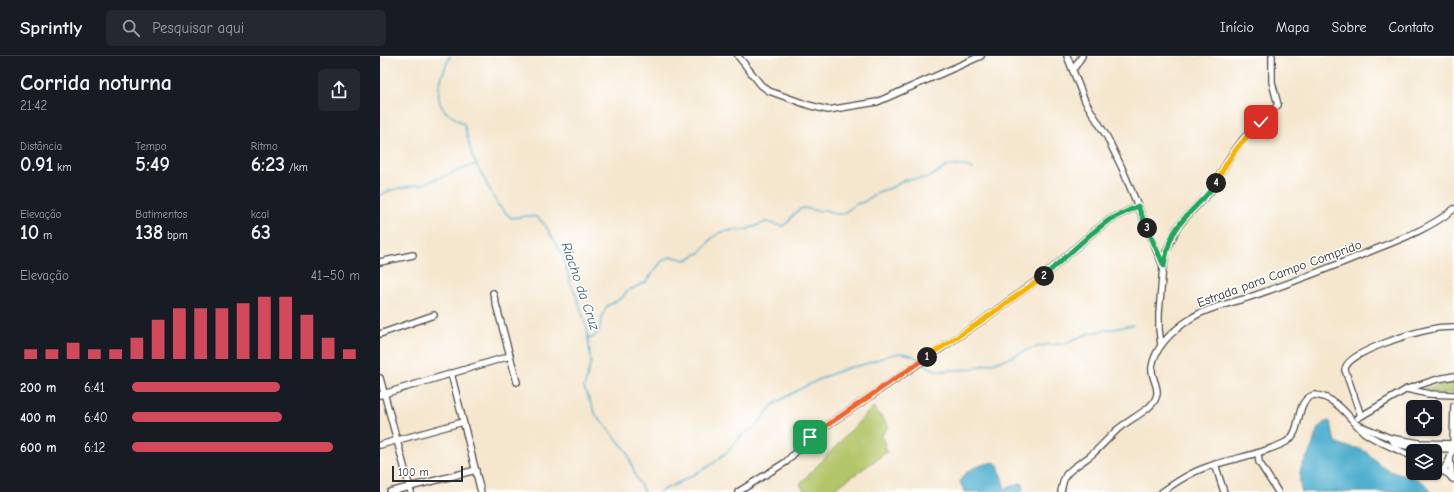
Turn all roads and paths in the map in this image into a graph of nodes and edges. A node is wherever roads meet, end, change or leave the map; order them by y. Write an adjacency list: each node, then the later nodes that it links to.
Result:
1 (738, 56): 2 (street)
2 (981, 56)
3 (1067, 56): 6 (street)
4 (1082, 56): 6 (street)
5 (1272, 56): 11 (street)
6 (1073, 70): 7 (street)
7 (1138, 206): 11 (street); 42 (street)
8 (1454, 209): 16 (street, Estrada para Campo Comprido)
9 (413, 255): 10 (street)
10 (380, 262)
11 (1164, 266): 16 (street)
12 (493, 293): 17 (street)
13 (434, 315): 15 (street)
14 (1454, 327): 26 (street)
15 (380, 334)
16 (1161, 345): 43 (street, Estrada para Campo Comprido)
17 (510, 356): 18 (street); 21 (street)
18 (451, 373): 23 (street); 27 (street)
19 (1454, 376): 22 (street)
20 (380, 378): 23 (street)
21 (517, 382)
22 (1407, 389): 24 (street); 26 (street)
23 (382, 394): 29 (street)
24 (1454, 395)
25 (1454, 406): 31 (street)
26 (1361, 416): 28 (street)
27 (463, 422): 29 (street); 36 (street)
28 (1355, 423): 31 (street); 32 (street); 33 (street)
29 (396, 440): 30 (street); 39 (street)
30 (380, 445)
31 (1453, 446): 34 (street)
32 (1406, 453)
33 (1258, 454): 35 (street); 46 (street)
34 (1450, 459): 37 (street); 38 (street)
35 (1215, 464): 44 (street); 45 (street)
36 (476, 470): 39 (street); 41 (street)
37 (1443, 471): 38 (street)
38 (1453, 480)
39 (410, 489): 40 (street)
40 (390, 492)
41 (481, 492)
42 (738, 492)
43 (1061, 492)
44 (1162, 492)
45 (1224, 492)
46 (1278, 492)

